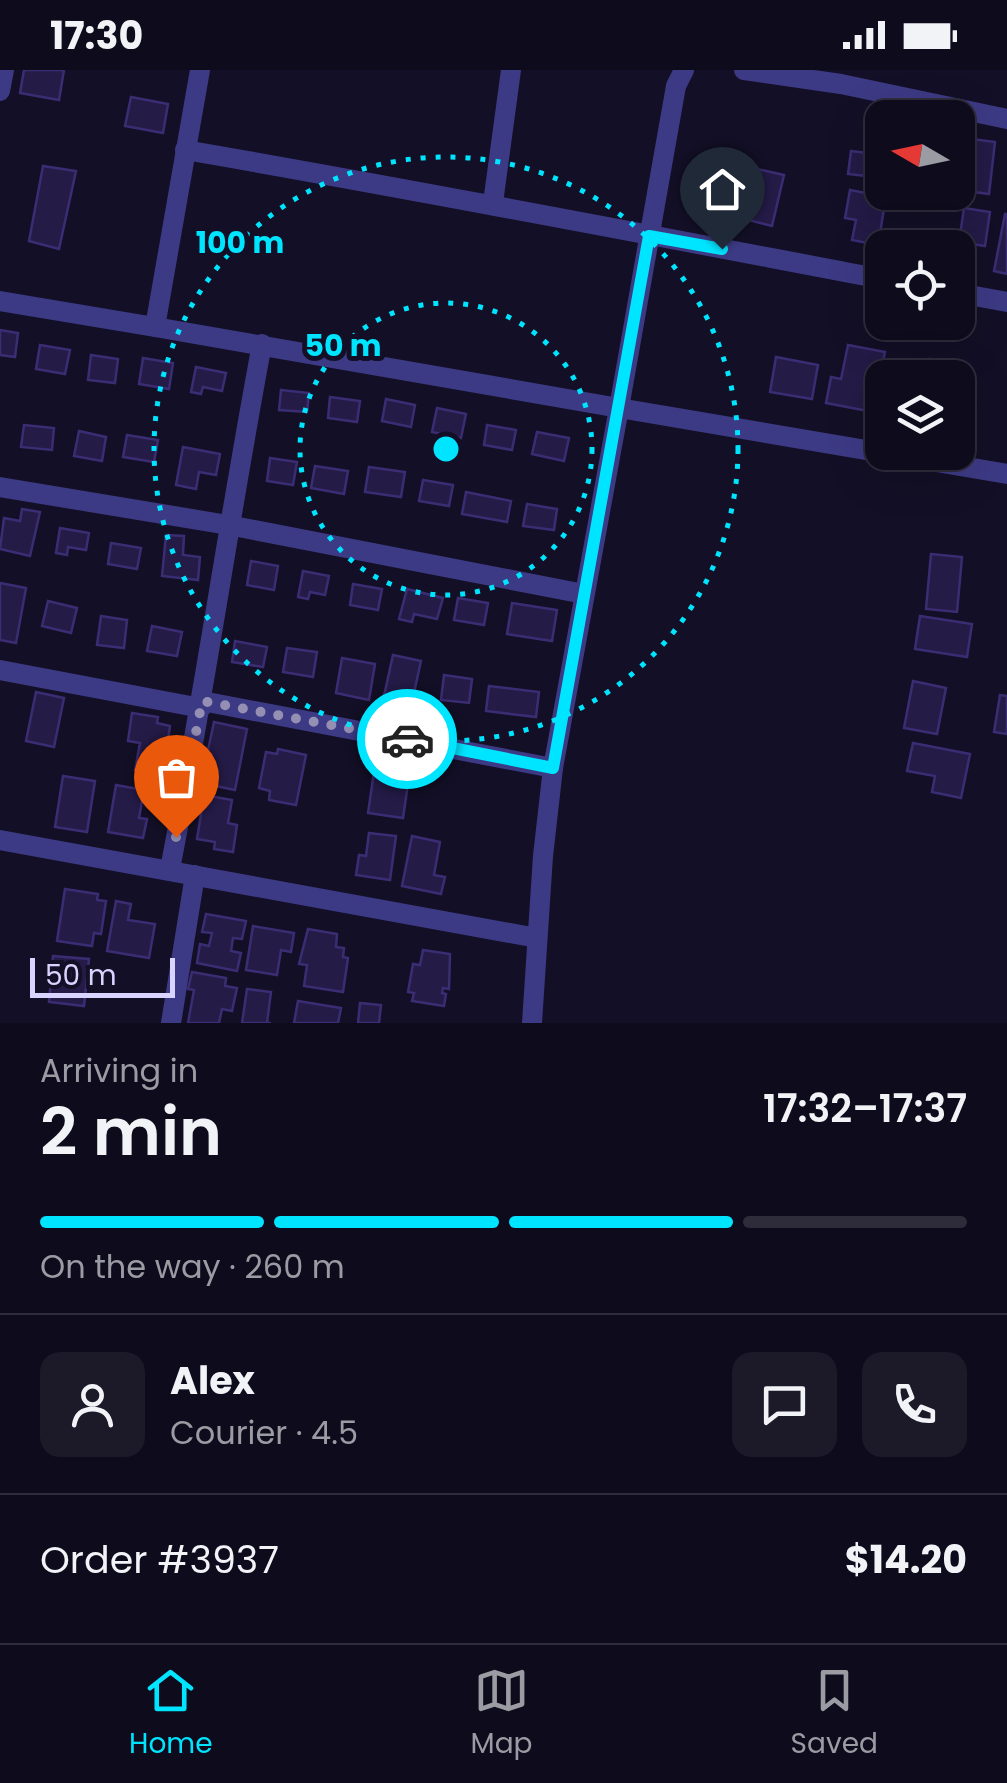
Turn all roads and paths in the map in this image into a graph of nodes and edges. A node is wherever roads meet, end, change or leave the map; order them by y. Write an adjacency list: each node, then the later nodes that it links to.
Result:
1 (4, 70): 7 (street)
2 (200, 70): 9 (street)
3 (511, 70): 10 (street)
4 (684, 70): 11 (street)
5 (744, 70): 6 (street)
6 (842, 77): 8 (street)
7 (0, 90)
8 (1007, 119)
9 (184, 150): 10 (street); 16 (street)
10 (494, 204): 11 (street)
11 (649, 236): 12 (street); 18 (street)
12 (865, 276)
13 (975, 296): 15 (street)
14 (0, 301): 16 (street)
15 (1007, 302)
16 (155, 327): 17 (street)
17 (262, 344): 18 (street); 21 (street)
18 (619, 408): 19 (street); 22 (street)
19 (1007, 474)
20 (0, 487): 21 (street)
21 (228, 525): 22 (street); 24 (street)
22 (584, 594): 25 (street)
23 (0, 670): 24 (street)
24 (202, 704): 25 (street); 27 (street)
25 (553, 768): 29 (street)
26 (0, 840): 27 (street)
27 (170, 869): 28 (street)
28 (195, 875): 29 (street); 30 (street)
29 (537, 938): 31 (street)
30 (171, 1023)
31 (532, 1023)

